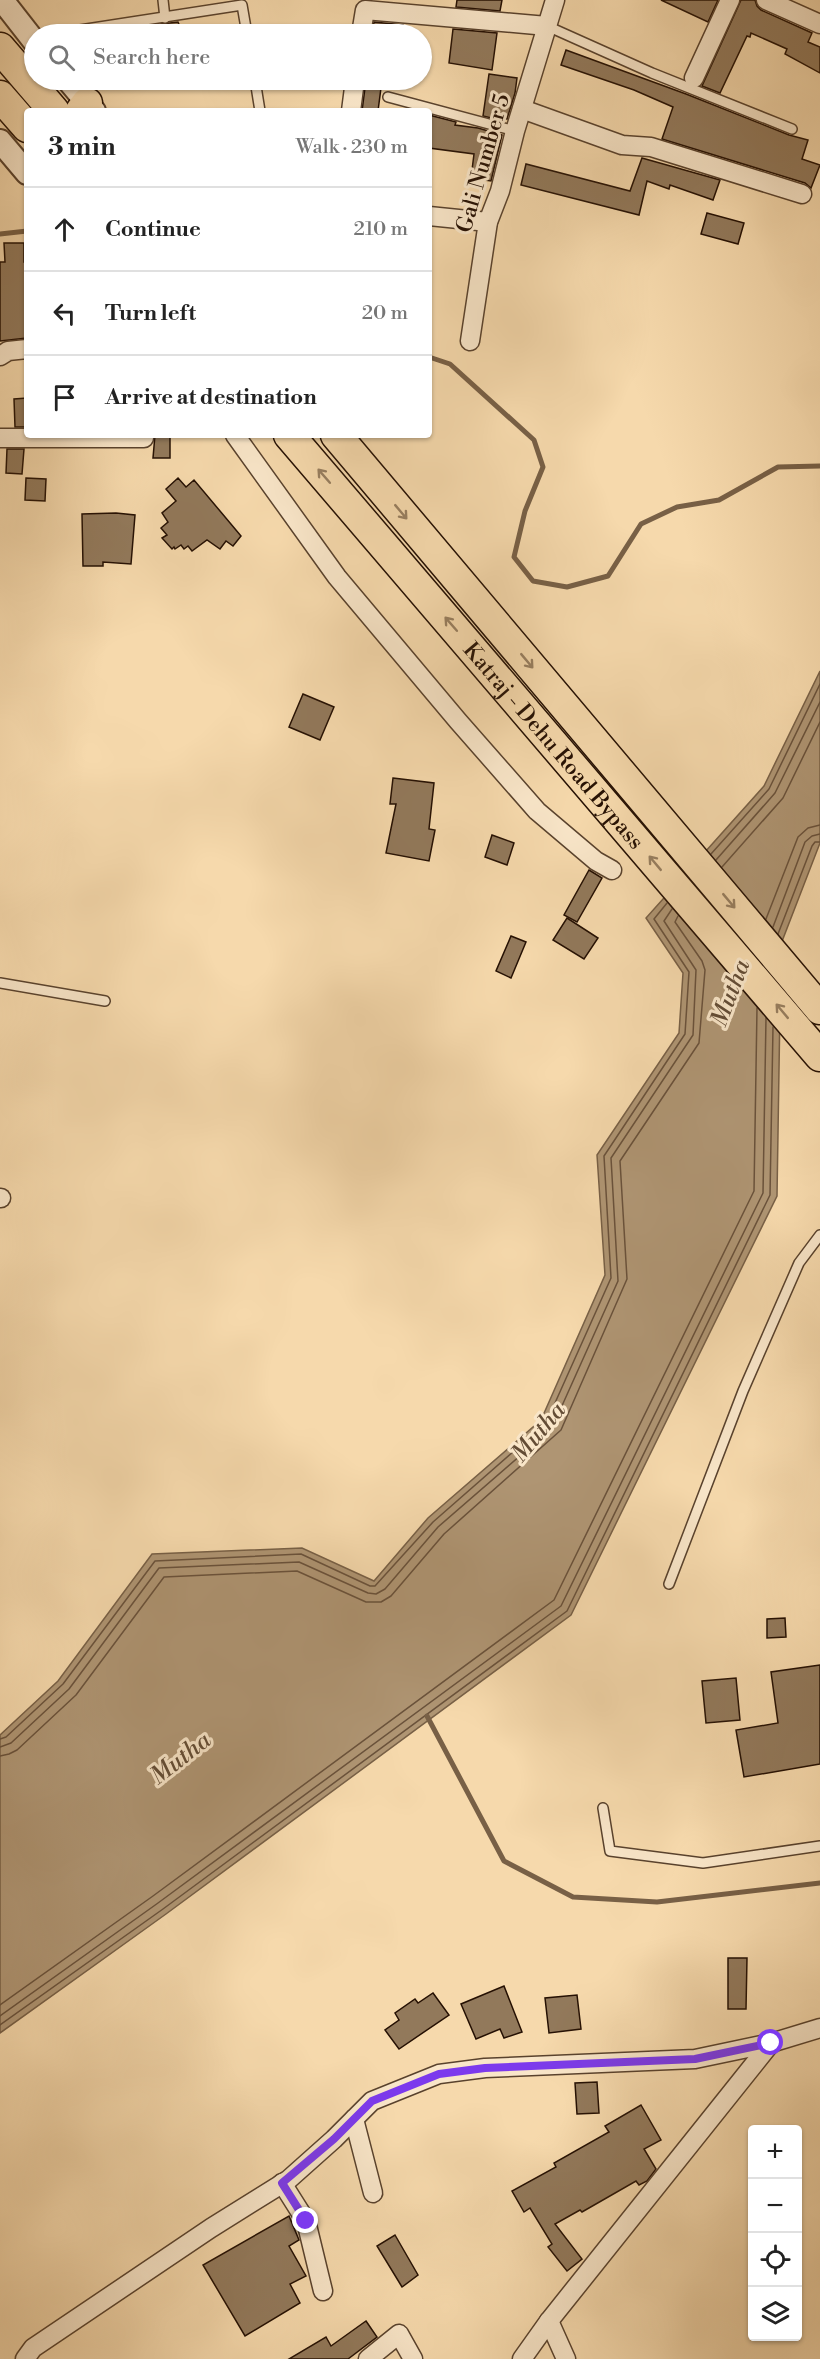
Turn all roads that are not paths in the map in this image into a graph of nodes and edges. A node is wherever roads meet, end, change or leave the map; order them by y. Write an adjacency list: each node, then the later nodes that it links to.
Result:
1 (2, 0): 12 (street)
2 (163, 0): 6 (lane)
3 (555, 0): 11 (street, Gali Number 5)
4 (730, 0): 15 (street)
5 (766, 0): 10 (street)
6 (165, 18): 7 (lane); 8 (lane)
7 (123, 24)
8 (245, 24)
9 (363, 24): 11 (street)
10 (820, 24)
11 (547, 26): 28 (street, Gali Number 5); 30 (lane)
12 (24, 27)
13 (0, 48): 14 (highway)
14 (24, 76)
15 (694, 78)
16 (36, 90): 22 (highway)
17 (75, 90): 23 (street)
18 (257, 90): 24 (lane)
19 (354, 90): 25 (street)
20 (0, 96): 29 (highway)
21 (388, 97): 26 (lane)
22 (51, 108)
23 (87, 108)
24 (260, 108)
25 (351, 108)
26 (429, 108)
27 (432, 109): 31 (lane)
28 (522, 109): 31 (street, Gali Number 5); 34 (street)
29 (24, 124)
30 (792, 129)
31 (515, 131): 36 (street, Gali Number 5)
32 (0, 141): 33 (street)
33 (17, 161)
34 (802, 194)
35 (432, 216): 36 (street)
36 (488, 222): 37 (street, Gali Number 5)
37 (470, 341)
38 (24, 349): 39 (street)
39 (0, 356)
40 (0, 438): 41 (street)
41 (24, 438)
42 (24, 438): 43 (street)
43 (144, 438)
44 (238, 438): 47 (street)
45 (292, 438): 51 (highway, Katraj - Dehu Road Bypass, one-way to 45)
46 (339, 438): 50 (highway, Katraj - Dehu Road Bypass, one-way to 50)
47 (612, 870)
48 (0, 983): 49 (lane)
49 (105, 1001)
50 (820, 1009)
51 (820, 1056)
52 (820, 1235): 53 (lane)
53 (669, 1584)
54 (603, 1808): 55 (lane)
55 (820, 1846)
56 (820, 2028): 57 (street)
57 (771, 2043): 58 (street); 62 (street)
58 (354, 2119): 59 (street); 60 (street)
59 (282, 2183): 61 (street); 63 (street)
60 (373, 2193)
61 (323, 2291)
62 (549, 2321): 66 (street); 67 (street)
63 (25, 2359)
64 (368, 2359): 65 (street)
65 (413, 2359)
66 (522, 2359)
67 (566, 2359)

